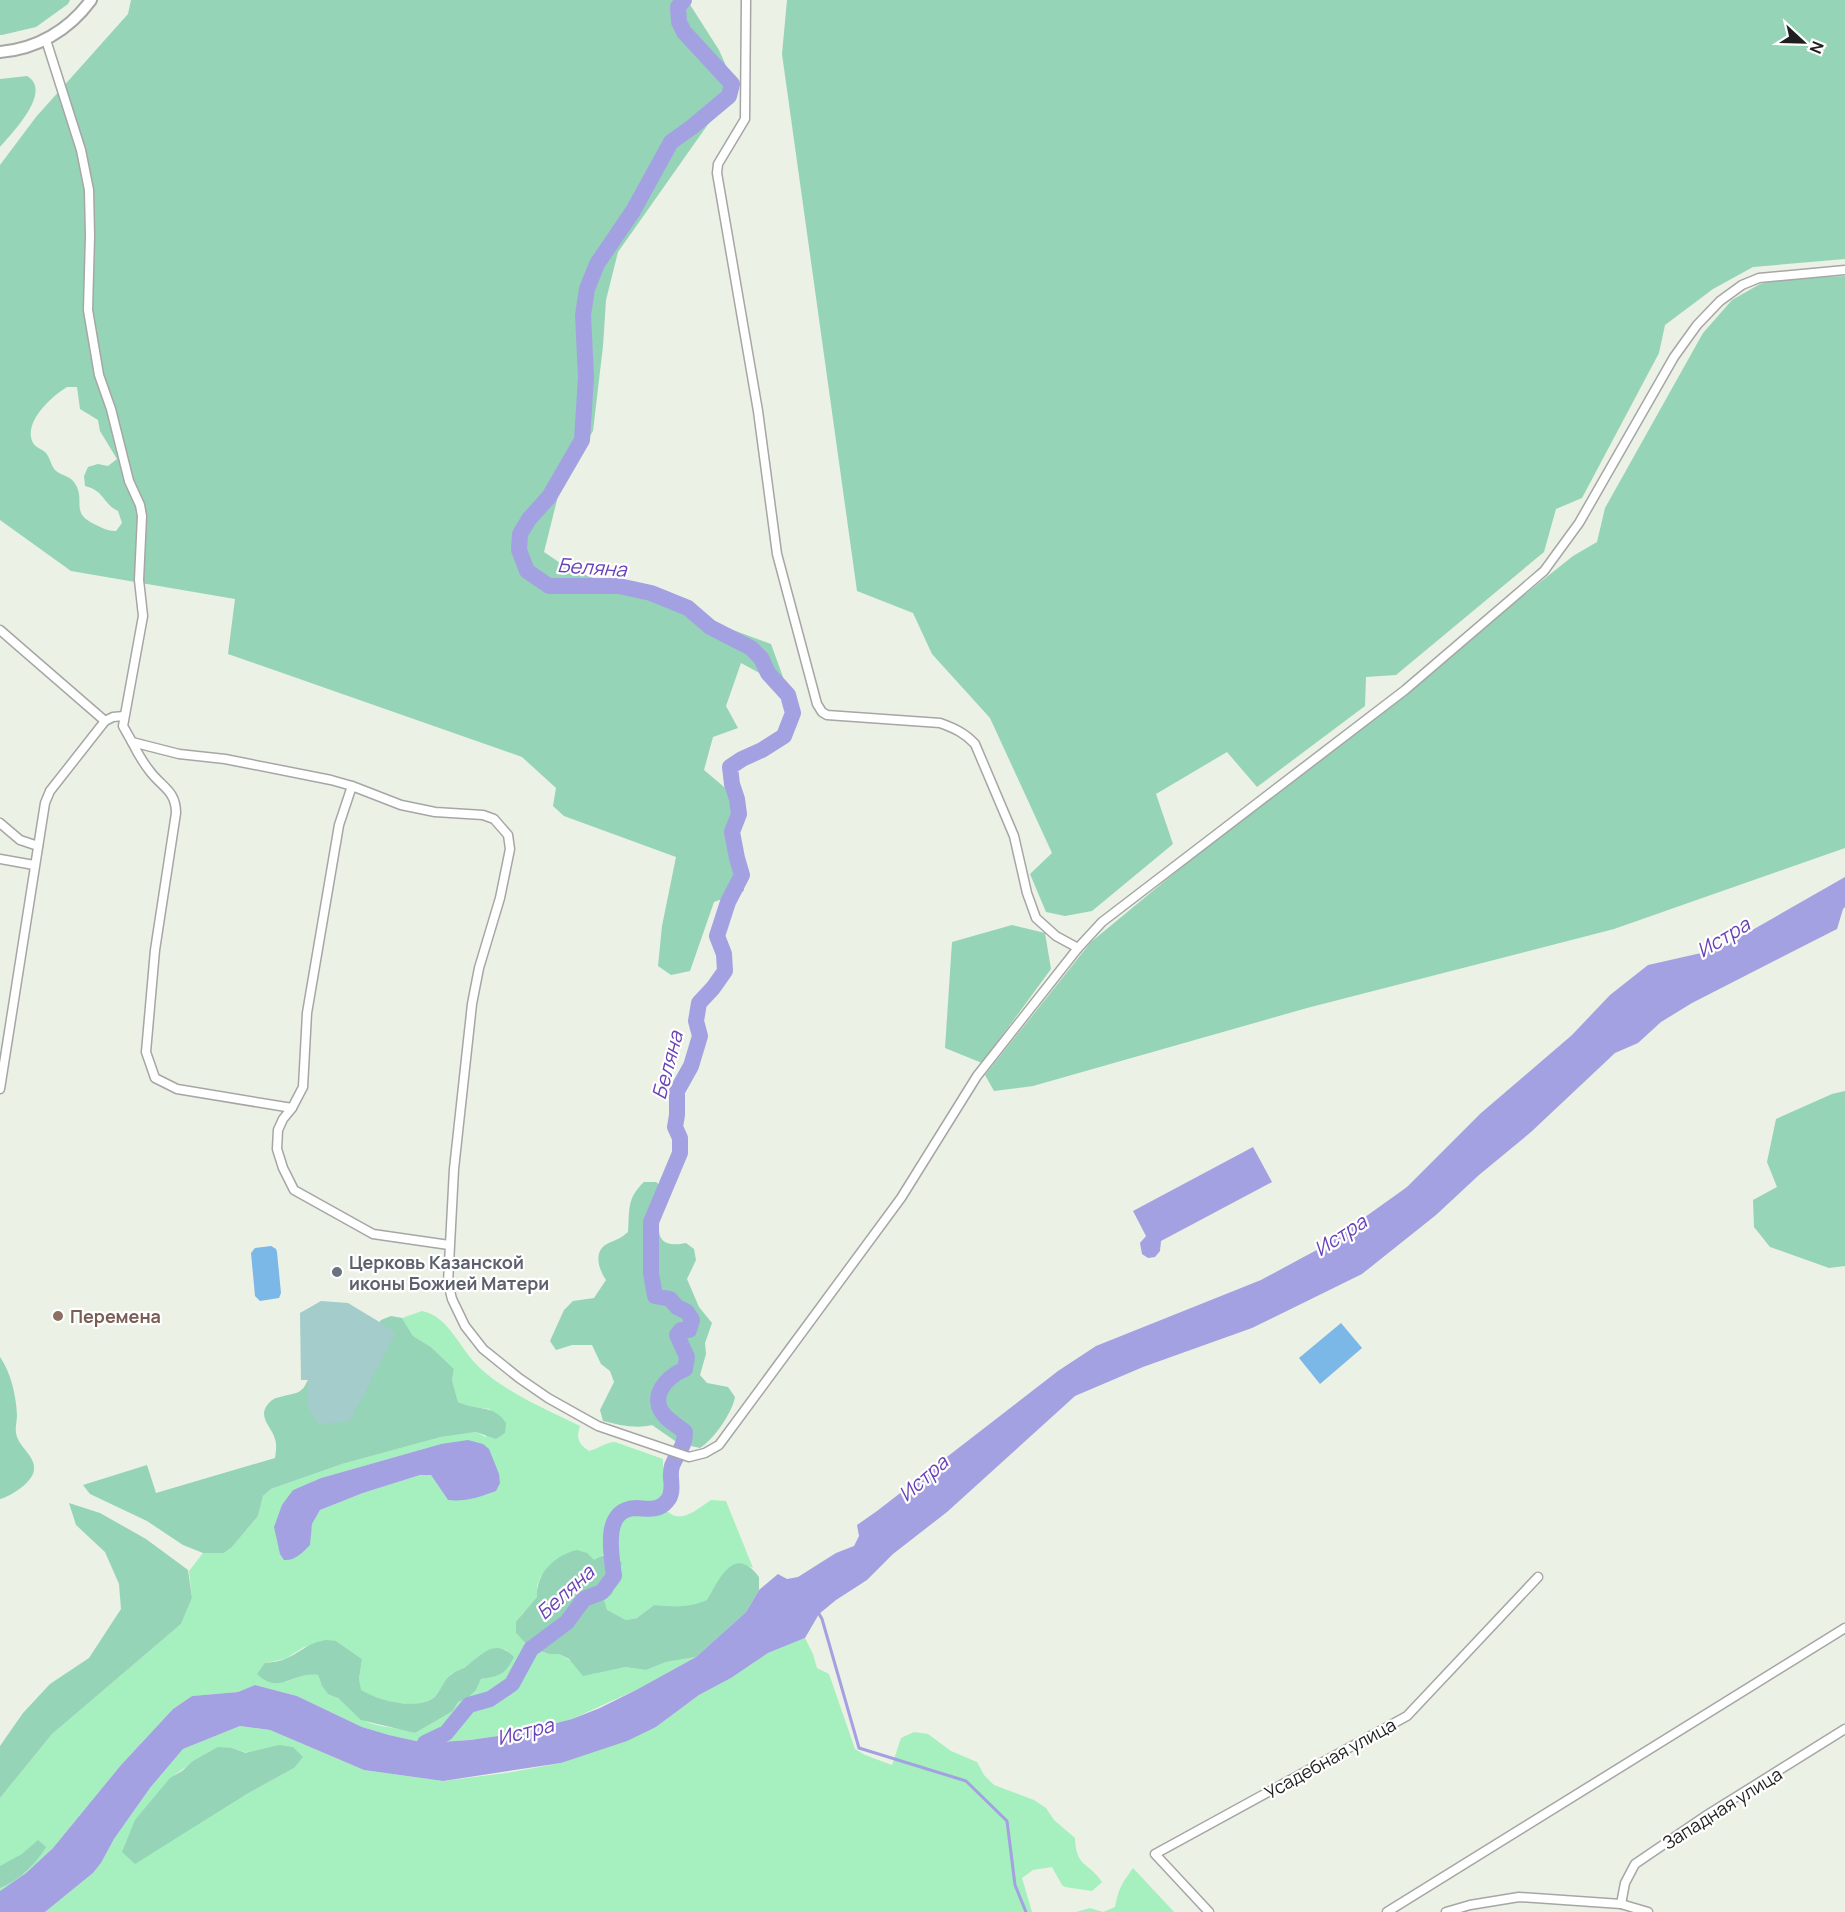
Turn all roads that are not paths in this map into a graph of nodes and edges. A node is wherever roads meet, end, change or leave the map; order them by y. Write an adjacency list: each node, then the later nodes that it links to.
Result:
1 (91, 0): 3 (street)
2 (746, 0): 15 (street)
3 (46, 40): 4 (street); 7 (street)
4 (0, 52)
5 (1845, 270): 15 (street)
6 (0, 630): 8 (street)
7 (124, 716): 8 (street); 9 (street)
8 (105, 721): 12 (street)
9 (132, 742): 10 (street); 17 (street)
10 (352, 786): 17 (street); 18 (street)
11 (0, 823): 12 (street)
12 (38, 846): 14 (street)
13 (0, 859): 14 (street)
14 (34, 865): 16 (street)
15 (1078, 948): 18 (street)
16 (0, 1089)
17 (292, 1108): 18 (street)
18 (449, 1245)
19 (1538, 1577): 23 (street, Усадебная улица)
20 (1845, 1628): 24 (street)
21 (1845, 1730): 22 (street, Западная улица)
22 (1621, 1904): 25 (street); 26 (street)
23 (1209, 1912)
24 (1387, 1912)
25 (1446, 1912)
26 (1648, 1912)

